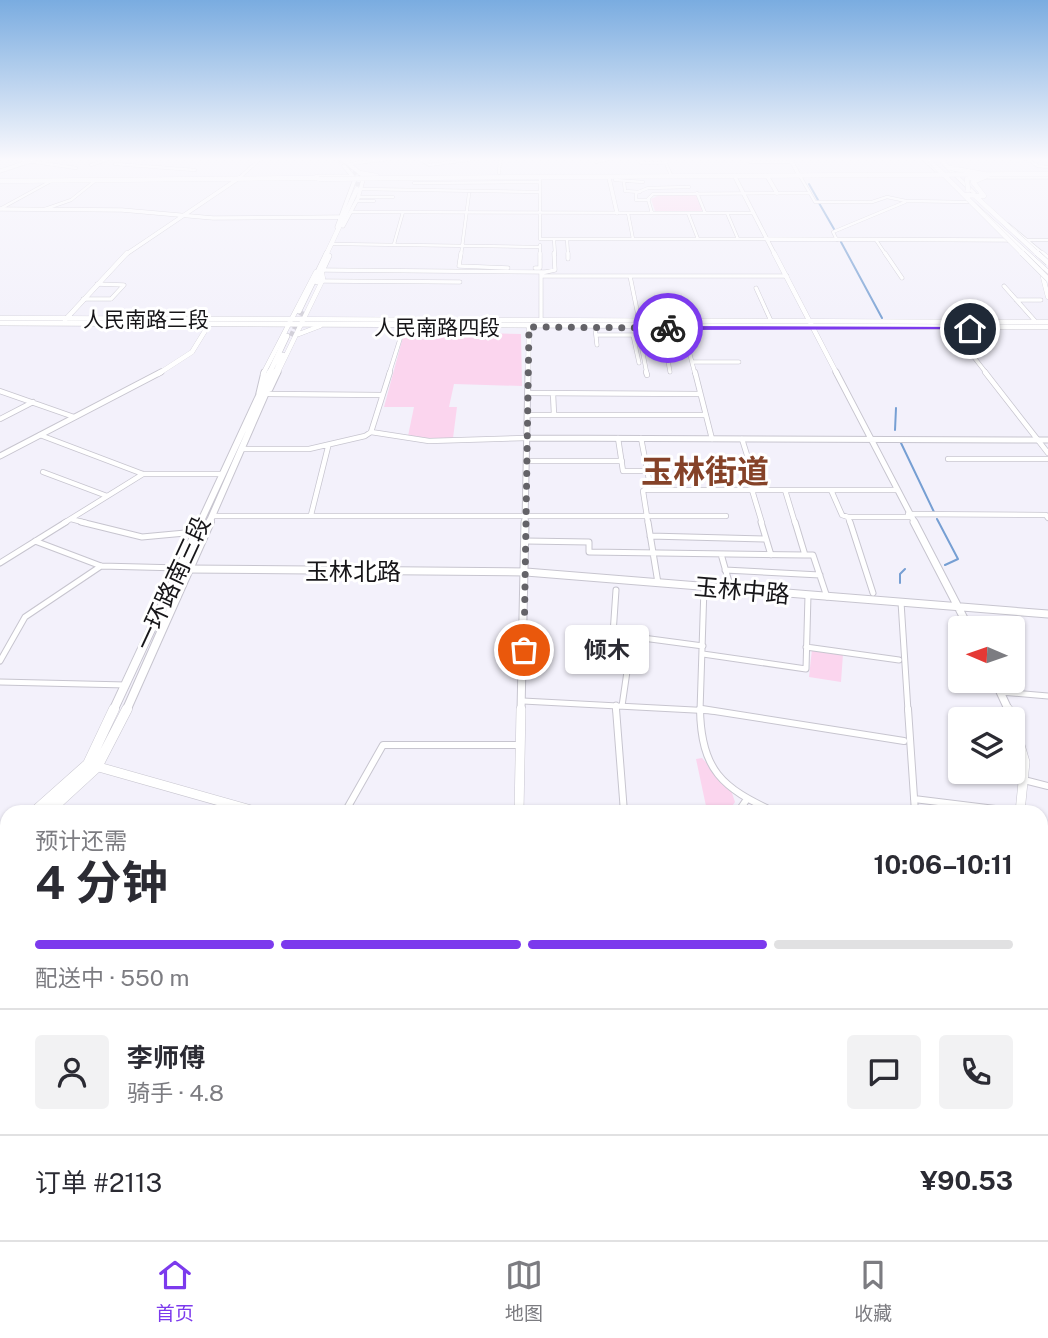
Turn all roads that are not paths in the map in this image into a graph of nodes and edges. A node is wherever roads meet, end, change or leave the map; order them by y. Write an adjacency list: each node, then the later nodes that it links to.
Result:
1 (184, 217): 52 (street)
2 (329, 217): 3 (street)
3 (339, 217): 21 (street)
4 (344, 217): 21 (main road)
5 (348, 217): 21 (street)
6 (402, 217): 37 (street)
7 (466, 217): 38 (street)
8 (540, 217): 22 (street)
9 (629, 217): 25 (street)
10 (689, 217): 27 (street)
11 (729, 217): 28 (street)
12 (756, 217): 29 (street)
13 (870, 217): 30 (street)
14 (983, 217): 32 (street)
15 (991, 217): 49 (highway, bridge)
16 (993, 217): 41 (highway, bridge)
17 (993, 217): 41 (highway, bridge)
18 (994, 217): 43 (highway, bridge)
19 (999, 217): 20 (street)
20 (1003, 221): 33 (street); 34 (street)
21 (340, 226): 36 (main road); 44 (main road)
22 (540, 239): 23 (street); 39 (street)
23 (555, 239): 24 (street); 45 (street)
24 (567, 239): 25 (street); 42 (street)
25 (633, 239): 26 (street)
26 (670, 239): 27 (street); 40 (street)
27 (698, 239): 28 (street)
28 (738, 239): 29 (street)
29 (768, 239): 30 (street); 47 (street)
30 (837, 240): 31 (street)
31 (876, 240): 32 (street); 48 (street)
32 (1007, 240): 41 (street); 43 (street)
33 (1021, 240): 34 (street); 43 (street)
34 (1029, 240): 35 (street); 43 (street)
35 (1048, 240)
36 (334, 244): 37 (street); 44 (main road)
37 (394, 244): 38 (street)
38 (462, 245): 39 (street); 39 (street)
39 (540, 247)
40 (672, 247)
41 (1032, 256): 43 (highway)
42 (568, 259)
43 (1044, 265): 55 (street)
44 (320, 272): 45 (street); 50 (street); 59 (main road)
45 (543, 274): 46 (street); 61 (street)
46 (630, 276): 47 (street); 62 (street)
47 (788, 276): 68 (street)
48 (902, 278)
49 (1048, 279)
50 (322, 281): 51 (street); 59 (street)
51 (460, 282)
52 (97, 284): 56 (street); 56 (street)
53 (1004, 286): 57 (street)
54 (757, 288): 63 (street)
55 (1048, 298)
56 (83, 299): 65 (street)
57 (1016, 300): 58 (street); 66 (street)
58 (1041, 300)
59 (296, 317): 60 (street); 65 (main road, 人民南路三段); 65 (street, 人民南路三段); 67 (main road); 67 (street); 71 (street, 人民南路三段); 77 (street)
60 (319, 319): 61 (street, 人民南路四段); 67 (street, 人民南路四段)
61 (541, 320): 62 (street, 人民南路四段)
62 (639, 320): 63 (street, 人民南路四段)
63 (771, 321): 68 (street, 人民南路四段)
64 (0, 322): 65 (main road, 人民南路三段)
65 (63, 322): 70 (street, 人民南路三段)
66 (1036, 322): 68 (street, 人民南路四段); 69 (street, 人民南路四段)
67 (304, 323): 68 (main road, 人民南路四段); 72 (street, 人民南路四段); 77 (street)
68 (812, 325): 69 (main road, 人民南路四段); 75 (street, 人民南路四段); 76 (street, 人民南路四段); 107 (street)
69 (1048, 325): 76 (street, 人民南路四段)
70 (208, 326): 71 (street, 人民南路三段); 98 (street)
71 (272, 326): 77 (street)
72 (320, 326): 73 (street, 人民南路四段); 77 (street)
73 (529, 327): 74 (street, 人民南路四段); 89 (street)
74 (595, 328): 75 (street, 人民南路四段); 78 (street)
75 (683, 328): 82 (street)
76 (952, 329): 108 (street)
77 (290, 335): 91 (main road, 一环路南三段); 91 (street)
78 (596, 335): 80 (street); 85 (street)
79 (401, 336): 93 (street)
80 (597, 345)
81 (666, 346): 82 (street); 86 (street); 87 (street)
82 (688, 346): 83 (street)
83 (692, 362): 84 (street); 92 (street)
84 (739, 362)
85 (639, 363)
86 (670, 372)
87 (647, 375)
88 (2, 393): 94 (street)
89 (528, 393): 90 (street); 95 (street)
90 (553, 393): 92 (street); 96 (street)
91 (265, 394): 93 (street); 111 (main road, 一环路南三段); 121 (main road, 一环路南三段)
92 (700, 394): 97 (street)
93 (382, 395): 100 (street)
94 (32, 403): 98 (street); 99 (street)
95 (528, 415): 96 (street); 102 (street)
96 (554, 415): 97 (street)
97 (706, 415): 105 (street)
98 (73, 417): 101 (street)
99 (0, 419)
100 (371, 432): 102 (street); 110 (street)
101 (40, 435): 113 (street); 120 (street)
102 (527, 438): 103 (street); 116 (street)
103 (618, 438): 104 (street); 117 (street)
104 (641, 438): 105 (street); 118 (street)
105 (712, 439): 106 (street)
106 (743, 439): 107 (street); 123 (street)
107 (870, 439): 108 (street); 126 (street)
108 (1038, 440): 109 (street); 112 (street)
109 (1048, 440)
110 (328, 447): 111 (street); 129 (street)
111 (242, 449): 131 (main road, 一环路南三段)
112 (1048, 453)
113 (0, 456)
114 (948, 459): 115 (street)
115 (1048, 459)
116 (527, 461): 117 (street); 128 (street)
117 (622, 461): 118 (street)
118 (648, 471): 122 (street)
119 (43, 472): 127 (street)
120 (143, 474): 121 (street); 127 (street)
121 (222, 474): 137 (main road, 一环路南三段)
122 (647, 490): 123 (street); 130 (street)
123 (755, 490): 124 (street); 139 (street)
124 (785, 490): 125 (street); 145 (street)
125 (831, 490): 126 (street); 135 (street)
126 (896, 490): 133 (street)
127 (107, 496): 136 (street)
128 (527, 514): 129 (street); 130 (street); 141 (street)
129 (312, 515): 131 (street)
130 (646, 515): 132 (street); 138 (street)
131 (212, 516): 137 (main road, 一环路南三段)
132 (726, 516)
133 (909, 516): 134 (street); 135 (street); 160 (street)
134 (1047, 516)
135 (848, 517): 156 (street)
136 (71, 519): 137 (street); 140 (street)
137 (200, 530): 148 (main road, 一环路南三段)
138 (650, 536): 139 (street); 142 (street)
139 (766, 539): 144 (street)
140 (36, 541): 146 (street); 147 (street)
141 (526, 541): 142 (street); 150 (street)
142 (653, 554): 143 (street); 152 (street)
143 (721, 554): 144 (street); 149 (street)
144 (771, 555): 145 (street)
145 (805, 555): 151 (street)
146 (0, 563)
147 (101, 566): 148 (street); 167 (street)
148 (184, 569): 150 (street, 玉林北路); 169 (main road, 一环路南三段); 177 (main road, 一环路南三段)
149 (725, 570): 151 (street); 154 (street)
150 (526, 572): 152 (street, 玉林中路); 172 (street)
151 (820, 575): 158 (street)
152 (658, 583): 153 (street, 玉林中路)
153 (705, 587): 154 (street, 玉林中路); 165 (street)
154 (731, 589): 157 (street, 玉林中路)
155 (616, 590): 163 (street)
156 (873, 593)
157 (808, 595): 158 (street, 玉林中路); 164 (street)
158 (827, 597): 159 (street, 玉林中路)
159 (901, 603): 160 (street, 玉林中路); 182 (street)
160 (959, 608): 161 (street, 玉林中路); 162 (street)
161 (1048, 614)
162 (963, 616)
163 (632, 637): 165 (street); 173 (street)
164 (806, 647): 165 (street); 166 (street)
165 (703, 650): 174 (street)
166 (899, 660)
167 (0, 661)
168 (0, 682): 169 (street)
169 (126, 685): 177 (main road, 一环路南三段)
170 (1012, 693): 171 (street)
171 (1048, 696)
172 (523, 701): 173 (street); 176 (street)
173 (619, 706): 174 (street); 188 (street)
174 (701, 709): 175 (street); 181 (street)
175 (904, 741)
176 (520, 745): 186 (street); 187 (street)
177 (92, 765): 183 (main road, 一环路南三段); 184 (main road, 一环路南三段); 185 (street)
178 (1025, 780): 180 (street)
179 (1024, 784): 193 (street)
180 (1048, 786)
181 (747, 799): 189 (street); 190 (street)
182 (914, 799): 191 (street); 192 (street)
183 (43, 805)
184 (55, 805)
185 (233, 805)
186 (349, 805)
187 (519, 805)
188 (624, 805)
189 (743, 805)
190 (760, 805)
191 (914, 805)
192 (963, 805)
193 (1021, 805)

